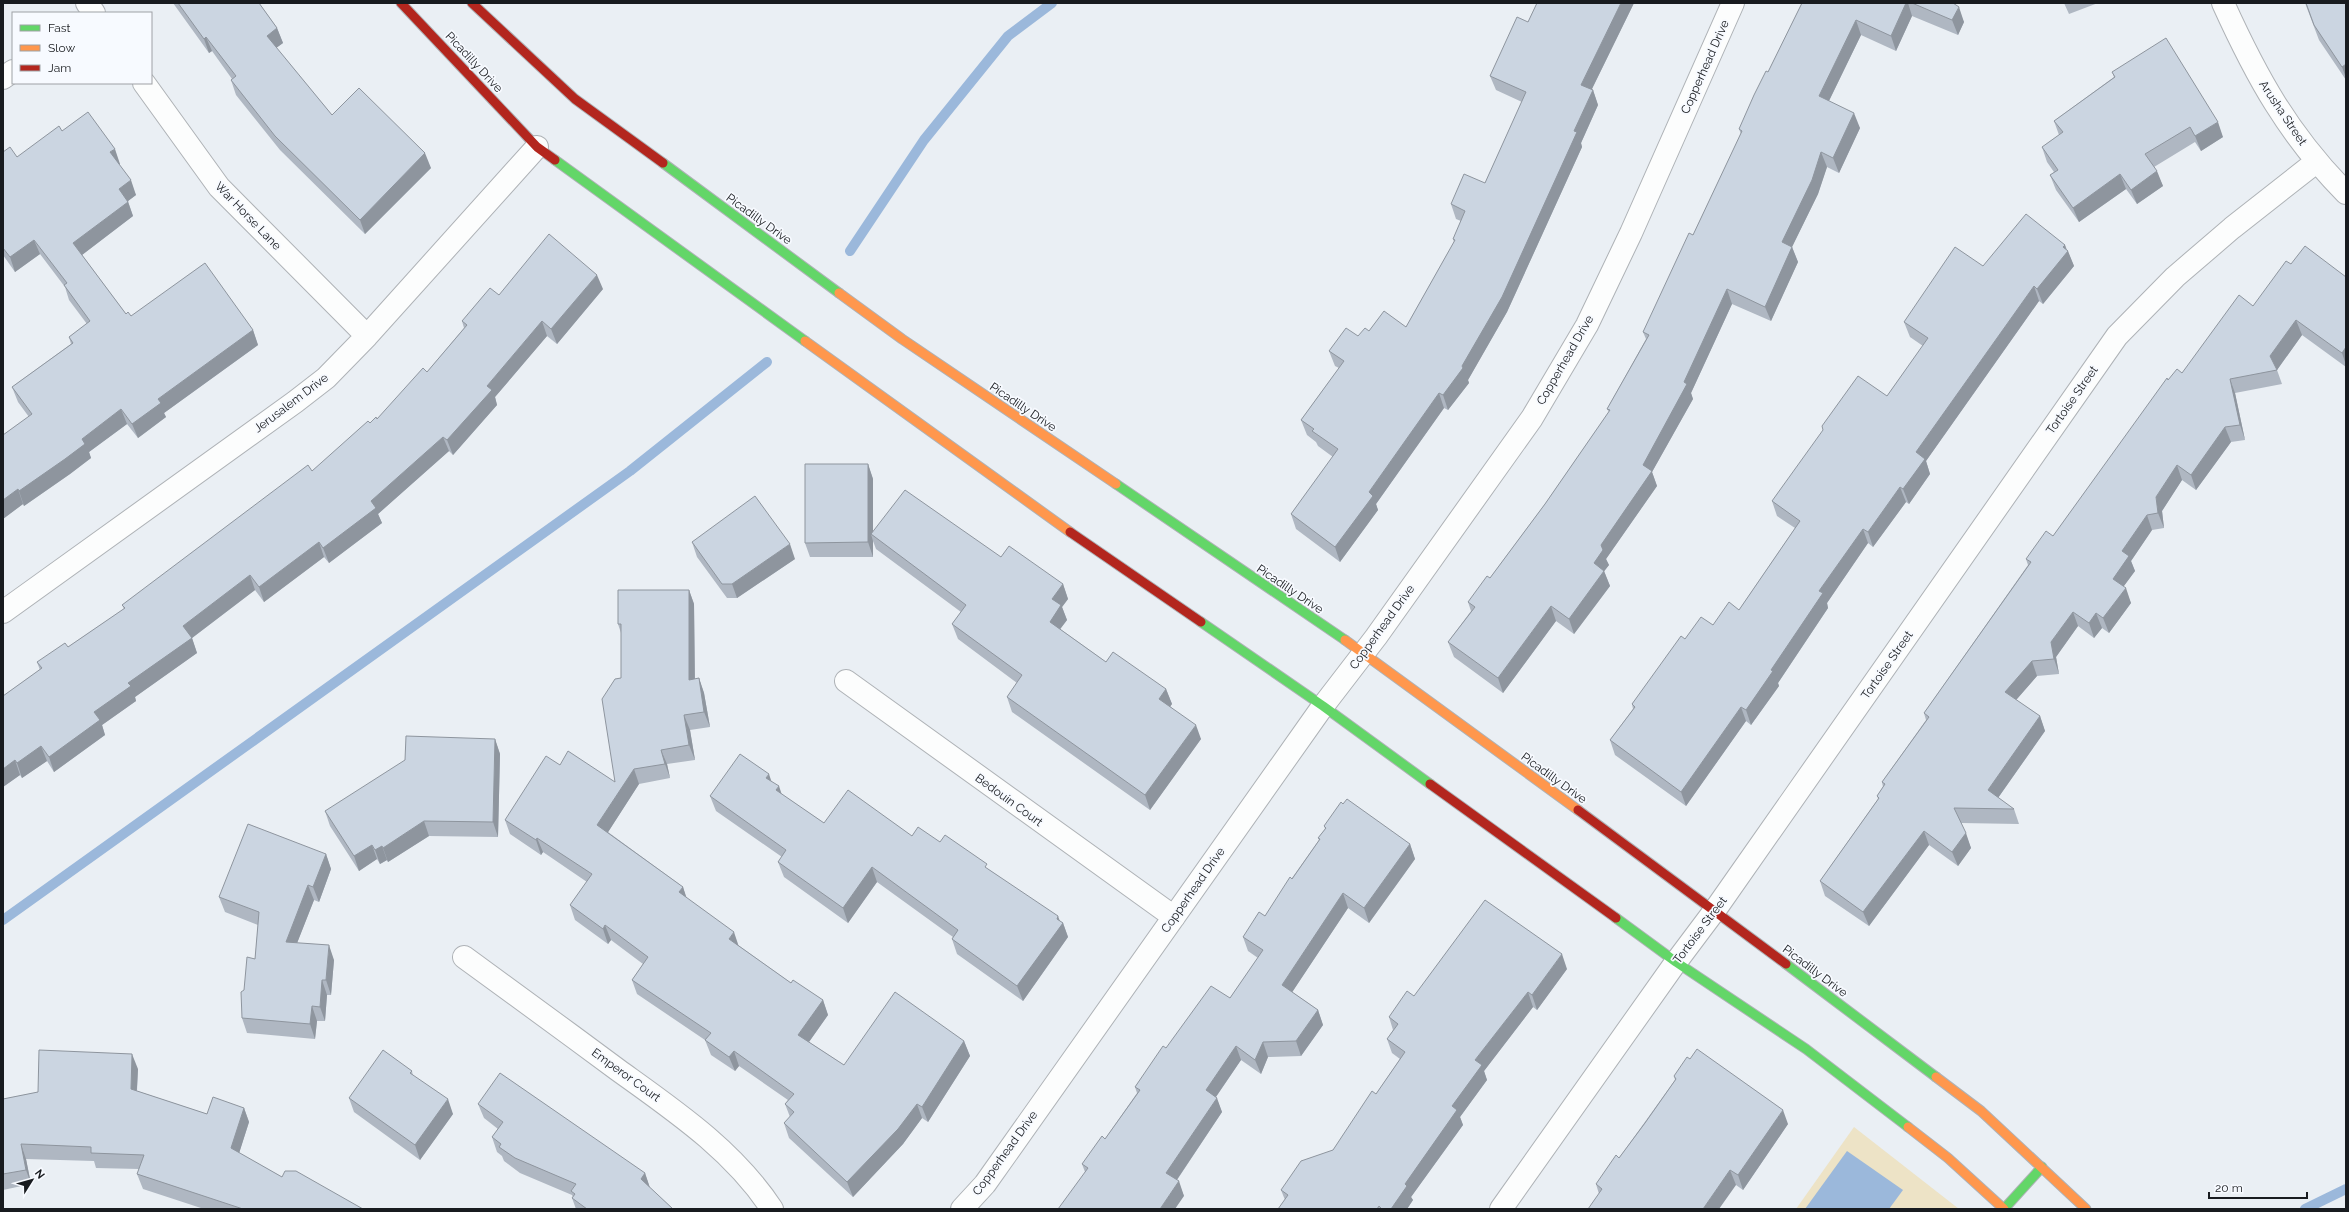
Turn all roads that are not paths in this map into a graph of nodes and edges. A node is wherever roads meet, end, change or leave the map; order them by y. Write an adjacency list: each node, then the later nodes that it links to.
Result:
1 (401, 3): 8 (street, Picadilly Drive)
2 (472, 3): 13 (street, Picadilly Drive)
3 (1733, 3): 13 (street, Copperhead Drive)
4 (2223, 3): 9 (street, Arusha Street)
5 (12, 72): 6 (street)
6 (3, 78)
7 (145, 84): 11 (street, War Horse Lane)
8 (538, 147): 11 (street, Jerusalem Drive); 15 (street, Picadilly Drive)
9 (2316, 162): 10 (street, Arusha Street); 16 (street, Tortoise Street)
10 (2346, 192)
11 (367, 336): 12 (street, Jerusalem Drive)
12 (3, 612)
13 (1364, 654): 15 (street, Copperhead Drive); 16 (street, Picadilly Drive)
14 (846, 681): 17 (street, Bedouin Court)
15 (1323, 706): 17 (street, Copperhead Drive); 19 (street, Picadilly Drive)
16 (1715, 910): 19 (street, Tortoise Street); 20 (street, Picadilly Drive)
17 (1174, 917): 22 (street, Copperhead Drive)
18 (464, 957): 21 (street, Emperor Court)
19 (1676, 962): 23 (street, Tortoise Street); 24 (street, Picadilly Drive)
20 (2042, 1167): 24 (street); 25 (street, Picadilly Drive)
21 (772, 1209)
22 (962, 1209)
23 (1501, 1209)
24 (2004, 1209)
25 (2086, 1209)

